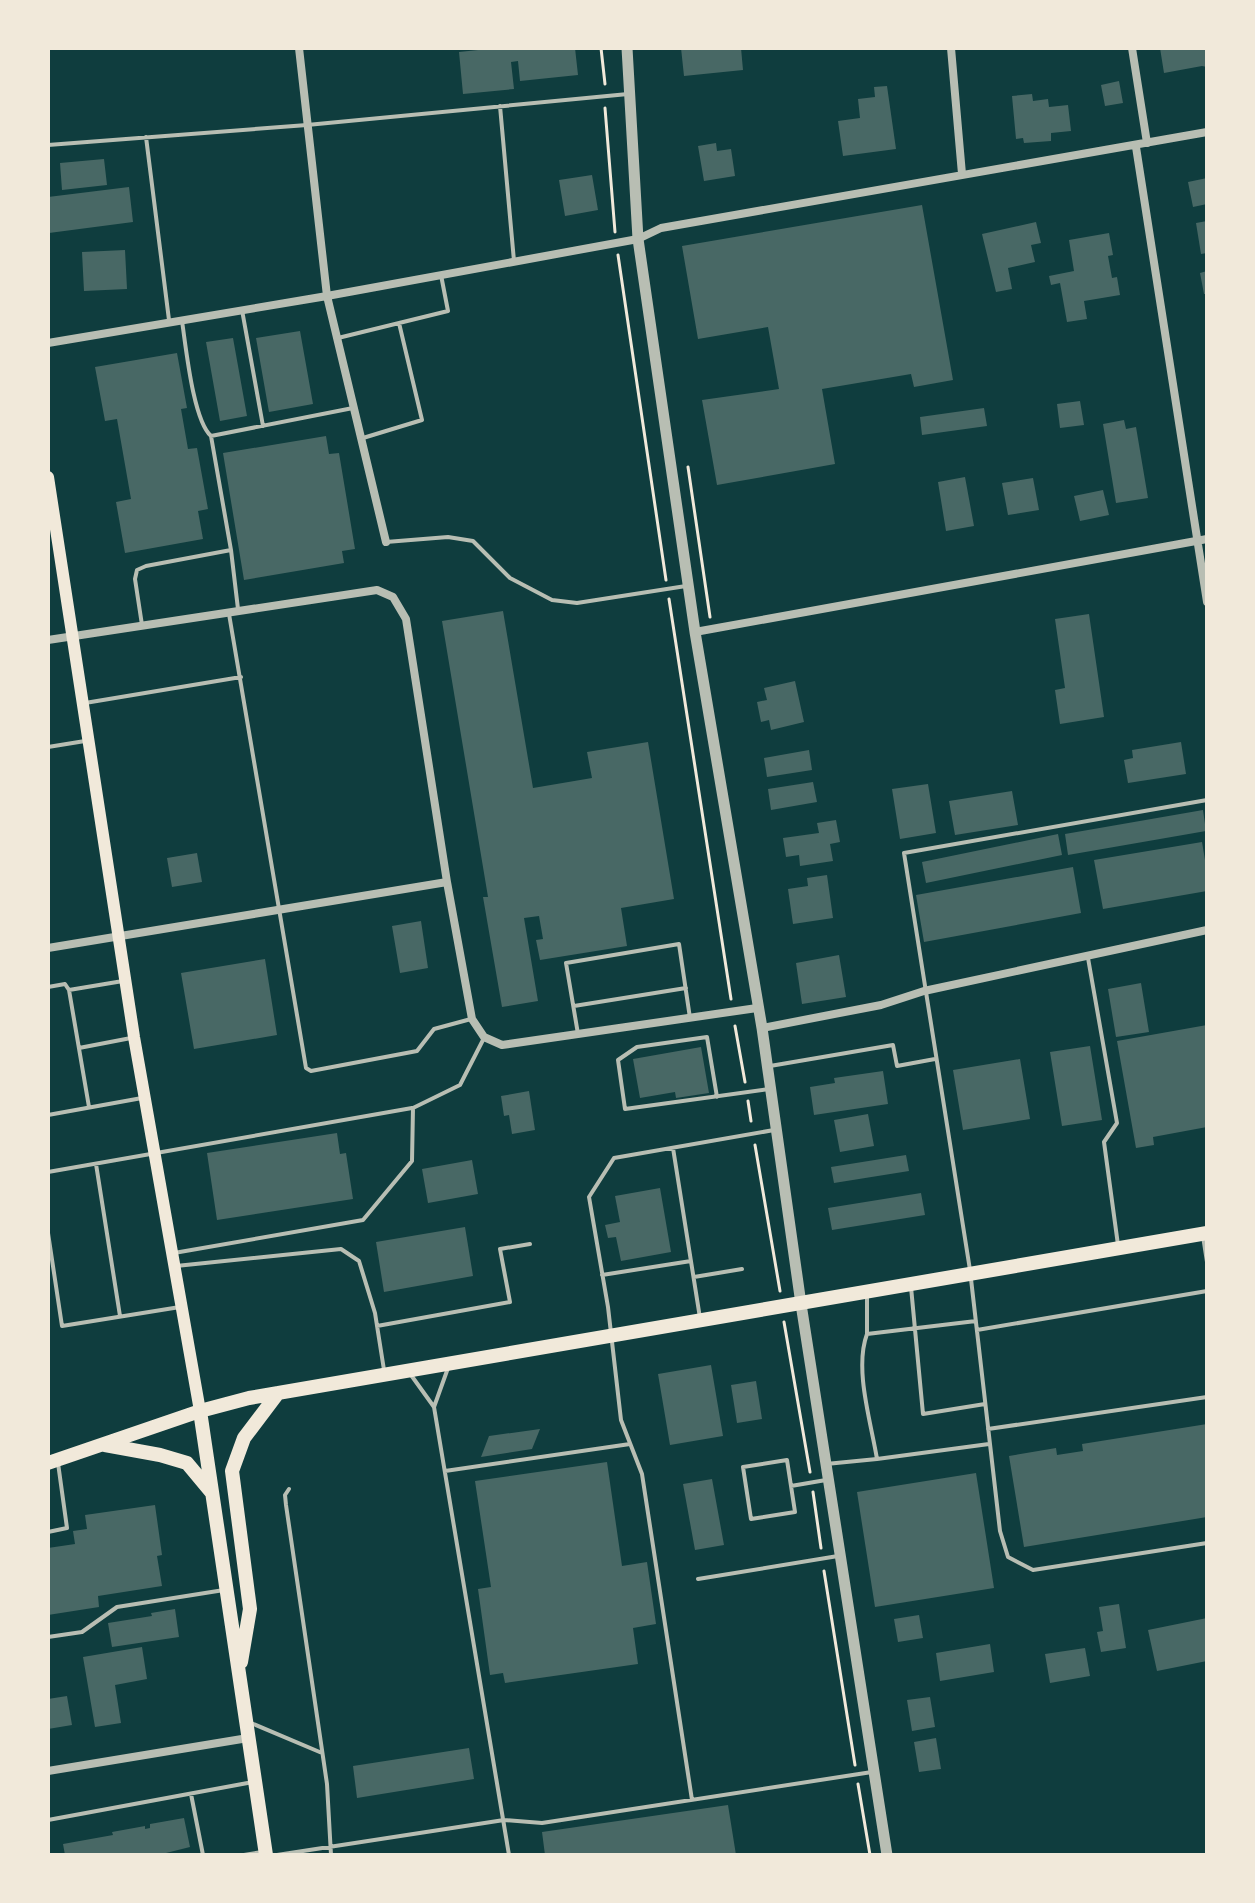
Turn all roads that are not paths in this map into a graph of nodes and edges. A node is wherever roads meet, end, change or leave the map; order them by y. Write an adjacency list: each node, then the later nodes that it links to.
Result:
1 (299, 48): 7 (street)
2 (627, 48): 5 (street)
3 (951, 48): 13 (street)
4 (1132, 48): 10 (street)
5 (630, 94): 6 (lane); 14 (street)
6 (500, 106): 7 (lane); 15 (lane)
7 (307, 125): 9 (lane); 17 (street)
8 (1207, 132): 10 (street)
9 (146, 137): 11 (lane); 20 (lane)
10 (1147, 143): 12 (street)
11 (48, 145)
12 (1136, 147): 13 (street); 30 (street)
13 (962, 174): 14 (street)
14 (638, 239): 15 (street); 33 (street)
15 (514, 261): 16 (street)
16 (441, 275): 17 (street); 21 (lane)
17 (327, 296): 18 (street); 22 (street)
18 (242, 310): 19 (street); 25 (lane)
19 (182, 321): 20 (street); 26 (lane)
20 (169, 323): 23 (street)
21 (399, 323): 22 (lane); 27 (lane)
22 (337, 338): 24 (street)
23 (48, 343)
24 (353, 408): 25 (lane); 27 (street)
25 (263, 426): 26 (lane)
26 (211, 436): 32 (lane)
27 (361, 439): 31 (street)
28 (48, 477): 29 (main road)
29 (50, 504): 38 (main road)
30 (1202, 540): 34 (street); 37 (street)
31 (386, 542): 33 (lane)
32 (231, 550): 35 (lane); 36 (lane)
33 (688, 586): 37 (street)
34 (1207, 602)
35 (234, 613): 36 (street); 40 (lane); 45 (street)
36 (142, 627): 38 (street)
37 (695, 632): 57 (street)
38 (73, 638): 39 (street); 41 (main road)
39 (48, 640)
40 (241, 677): 41 (lane); 46 (lane)
41 (83, 703): 42 (main road)
42 (89, 740): 43 (lane); 48 (main road)
43 (48, 747)
44 (1207, 800): 55 (lane)
45 (447, 882): 46 (street); 59 (street)
46 (279, 909): 48 (street); 59 (lane)
47 (1207, 930): 50 (street)
48 (118, 936): 49 (street); 51 (main road)
49 (48, 948)
50 (1087, 956): 55 (street); 81 (lane)
51 (125, 980): 54 (lane); 62 (main road)
52 (48, 987): 54 (lane)
53 (686, 988): 56 (lane); 56 (lane); 58 (lane)
54 (69, 990): 64 (lane)
55 (924, 991): 60 (street); 65 (lane)
56 (574, 1006): 61 (lane)
57 (757, 1008): 58 (street); 60 (street)
58 (690, 1018): 61 (street)
59 (472, 1019): 63 (street)
60 (762, 1028): 66 (street)
61 (578, 1034): 63 (street)
62 (134, 1037): 64 (lane); 69 (main road)
63 (484, 1037): 71 (lane)
64 (79, 1048): 70 (lane)
65 (935, 1059): 66 (lane); 86 (lane)
66 (768, 1066): 67 (street)
67 (771, 1089): 68 (lane); 73 (street)
68 (717, 1097): 68 (lane)
69 (144, 1098): 70 (lane); 75 (main road)
70 (89, 1107): 72 (lane)
71 (413, 1108): 75 (lane); 82 (lane)
72 (48, 1115)
73 (776, 1130): 74 (lane); 92 (street)
74 (673, 1148): 83 (lane); 87 (lane)
75 (154, 1155): 76 (lane); 82 (main road)
76 (96, 1164): 77 (lane); 94 (lane)
77 (48, 1172)
78 (48, 1233): 94 (lane)
79 (1205, 1233): 81 (main road); 84 (lane)
80 (530, 1244): 97 (lane)
81 (1118, 1248): 86 (main road)
82 (172, 1260): 93 (main road); 97 (lane)
83 (691, 1260): 87 (lane); 88 (lane)
84 (1207, 1262)
85 (742, 1269): 88 (lane)
86 (970, 1274): 89 (main road); 96 (lane)
87 (602, 1275): 101 (lane)
88 (694, 1277): 95 (lane)
89 (911, 1285): 91 (main road); 98 (lane)
90 (1207, 1291): 99 (lane)
91 (867, 1292): 92 (main road); 100 (lane)
92 (801, 1304): 95 (main road); 116 (street)
93 (181, 1307): 94 (lane); 109 (main road)
94 (120, 1317)
95 (701, 1321): 101 (main road)
96 (976, 1321): 98 (lane); 99 (lane)
97 (377, 1326): 104 (lane)
98 (913, 1330): 100 (lane); 107 (lane)
99 (977, 1330): 107 (lane)
100 (867, 1334): 114 (lane)
101 (612, 1335): 102 (main road); 112 (lane)
102 (451, 1362): 103 (main road); 108 (lane)
103 (407, 1370): 104 (main road); 108 (lane)
104 (385, 1374): 105 (main road)
105 (278, 1393): 109 (main road); 128 (main road)
106 (1207, 1397): 110 (lane)
107 (985, 1404): 110 (lane)
108 (434, 1407): 117 (lane)
109 (200, 1411): 111 (main road); 121 (main road)
110 (988, 1429): 113 (lane)
111 (100, 1444): 115 (main road); 121 (main road)
112 (630, 1444): 117 (lane); 136 (lane)
113 (989, 1444): 114 (lane); 123 (lane)
114 (877, 1459): 116 (lane)
115 (53, 1462): 122 (lane)
116 (826, 1464): 118 (street)
117 (445, 1471): 138 (lane)
118 (828, 1480): 119 (lane); 124 (street)
119 (791, 1486): 119 (lane)
120 (289, 1489): 131 (lane)
121 (212, 1493): 126 (main road)
122 (48, 1532)
123 (1207, 1543)
124 (840, 1556): 125 (lane); 133 (street)
125 (698, 1579)
126 (226, 1589): 127 (lane); 128 (main road)
127 (48, 1637)
128 (239, 1675): 129 (main road)
129 (246, 1721): 130 (main road); 131 (lane)
130 (248, 1738): 132 (street); 134 (main road)
131 (322, 1753): 139 (lane)
132 (48, 1771)
133 (874, 1771): 136 (lane); 145 (street)
134 (255, 1782): 135 (lane); 140 (main road)
135 (191, 1794): 137 (lane); 141 (lane)
136 (692, 1800): 138 (lane)
137 (48, 1820)
138 (504, 1820): 139 (lane); 144 (lane)
139 (329, 1846): 140 (lane); 143 (lane)
140 (270, 1854): 142 (lane)
141 (203, 1855)
142 (244, 1855)
143 (331, 1855)
144 (509, 1855)
145 (887, 1855)

